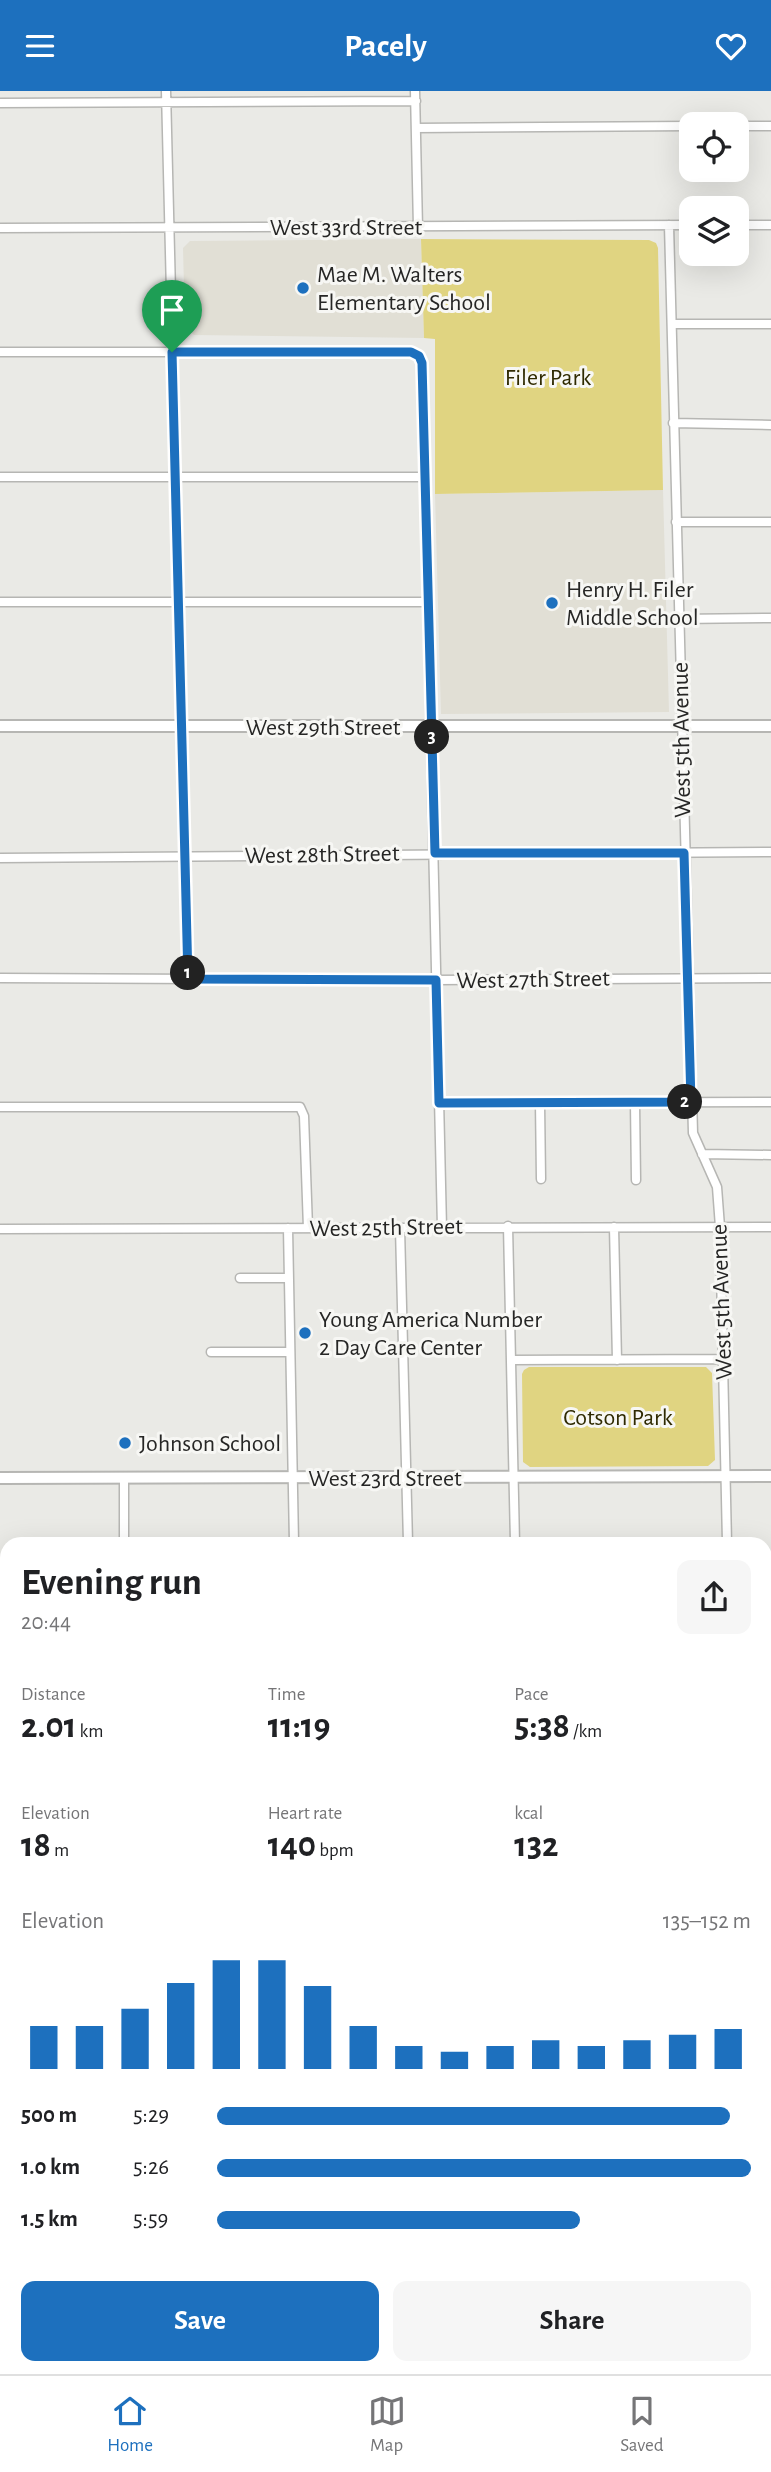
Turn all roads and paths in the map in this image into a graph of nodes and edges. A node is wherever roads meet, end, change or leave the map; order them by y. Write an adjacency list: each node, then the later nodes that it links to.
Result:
1 (166, 91): 4 (street)
2 (415, 91): 3 (street)
3 (416, 101): 4 (street); 9 (street)
4 (166, 102): 5 (street); 14 (street)
5 (0, 103)
6 (679, 126): 9 (street)
7 (749, 126): 8 (street)
8 (771, 126)
9 (416, 128): 15 (street)
10 (669, 225): 11 (street, West 33rd Street); 15 (street, West 33rd Street); 17 (street, West 5th Avenue)
11 (679, 225)
12 (749, 225): 13 (street)
13 (771, 225)
14 (169, 227): 15 (street, West 33rd Street); 16 (street, West 33rd Street); 20 (street)
15 (418, 227)
16 (0, 228)
17 (672, 324): 18 (street); 21 (street, West 5th Avenue)
18 (771, 324)
19 (0, 352): 20 (street)
20 (172, 352): 24 (street); 25 (street)
21 (673, 423): 22 (street); 26 (street, West 5th Avenue)
22 (771, 425)
23 (0, 477): 24 (street)
24 (174, 477): 25 (street); 30 (street)
25 (425, 477): 29 (street)
26 (676, 522): 27 (street); 32 (street, West 5th Avenue)
27 (771, 522)
28 (0, 602): 30 (street)
29 (428, 602): 30 (street); 37 (street)
30 (178, 603): 34 (street)
31 (771, 618): 32 (street)
32 (678, 619): 35 (street, West 5th Avenue)
33 (0, 726): 34 (street, West 29th Street)
34 (181, 726): 37 (street, West 29th Street); 41 (street)
35 (682, 726): 36 (street, West 29th Street); 37 (street, West 29th Street); 40 (street, West 5th Avenue)
36 (771, 726)
37 (432, 727): 39 (street)
38 (771, 852): 40 (street, West 28th Street)
39 (435, 853): 40 (street, West 28th Street); 41 (street, West 28th Street); 47 (street)
40 (684, 853): 43 (street, West 5th Avenue)
41 (185, 856): 42 (street, West 28th Street); 46 (street)
42 (0, 858)
43 (688, 977): 45 (street, West 27th Street); 47 (street, West 27th Street); 48 (street, West 5th Avenue)
44 (0, 978): 46 (street, West 27th Street)
45 (771, 978)
46 (188, 979): 47 (street, West 27th Street)
47 (436, 980): 50 (street)
48 (691, 1102): 49 (street); 52 (street); 54 (street, West 5th Avenue)
49 (771, 1102)
50 (439, 1103): 51 (street); 65 (street)
51 (540, 1103): 52 (street); 56 (street)
52 (635, 1103): 57 (street)
53 (0, 1107): 63 (street)
54 (702, 1154): 55 (street); 60 (street, West 5th Avenue)
55 (771, 1155)
56 (541, 1179)
57 (636, 1180)
58 (508, 1226): 59 (street, West 25th Street); 65 (street, West 25th Street); 72 (street)
59 (614, 1227): 60 (street, West 25th Street); 73 (street)
60 (720, 1227): 61 (street, West 25th Street); 71 (street, West 5th Avenue)
61 (771, 1227)
62 (288, 1228): 63 (street, West 25th Street); 66 (street, West 25th Street); 68 (street)
63 (308, 1228): 64 (street, West 25th Street)
64 (400, 1228): 65 (street, West 25th Street); 79 (street)
65 (442, 1228)
66 (0, 1229)
67 (240, 1278): 68 (street)
68 (289, 1278): 70 (street)
69 (211, 1352): 70 (street)
70 (290, 1352): 78 (street)
71 (723, 1359): 73 (street); 74 (street, West 5th Avenue)
72 (512, 1360): 73 (street); 80 (street)
73 (617, 1360)
74 (726, 1476): 75 (street, West 23rd Street); 80 (street, West 23rd Street); 85 (street, West 5th Avenue)
75 (771, 1476)
76 (124, 1477): 77 (street, West 23rd Street); 78 (street, West 23rd Street); 81 (street)
77 (0, 1478)
78 (293, 1478): 79 (street, West 23rd Street); 82 (street)
79 (406, 1478): 80 (street, West 23rd Street); 83 (street)
80 (514, 1478): 84 (street)
81 (124, 1537)
82 (294, 1537)
83 (408, 1537)
84 (515, 1537)
85 (727, 1537)

